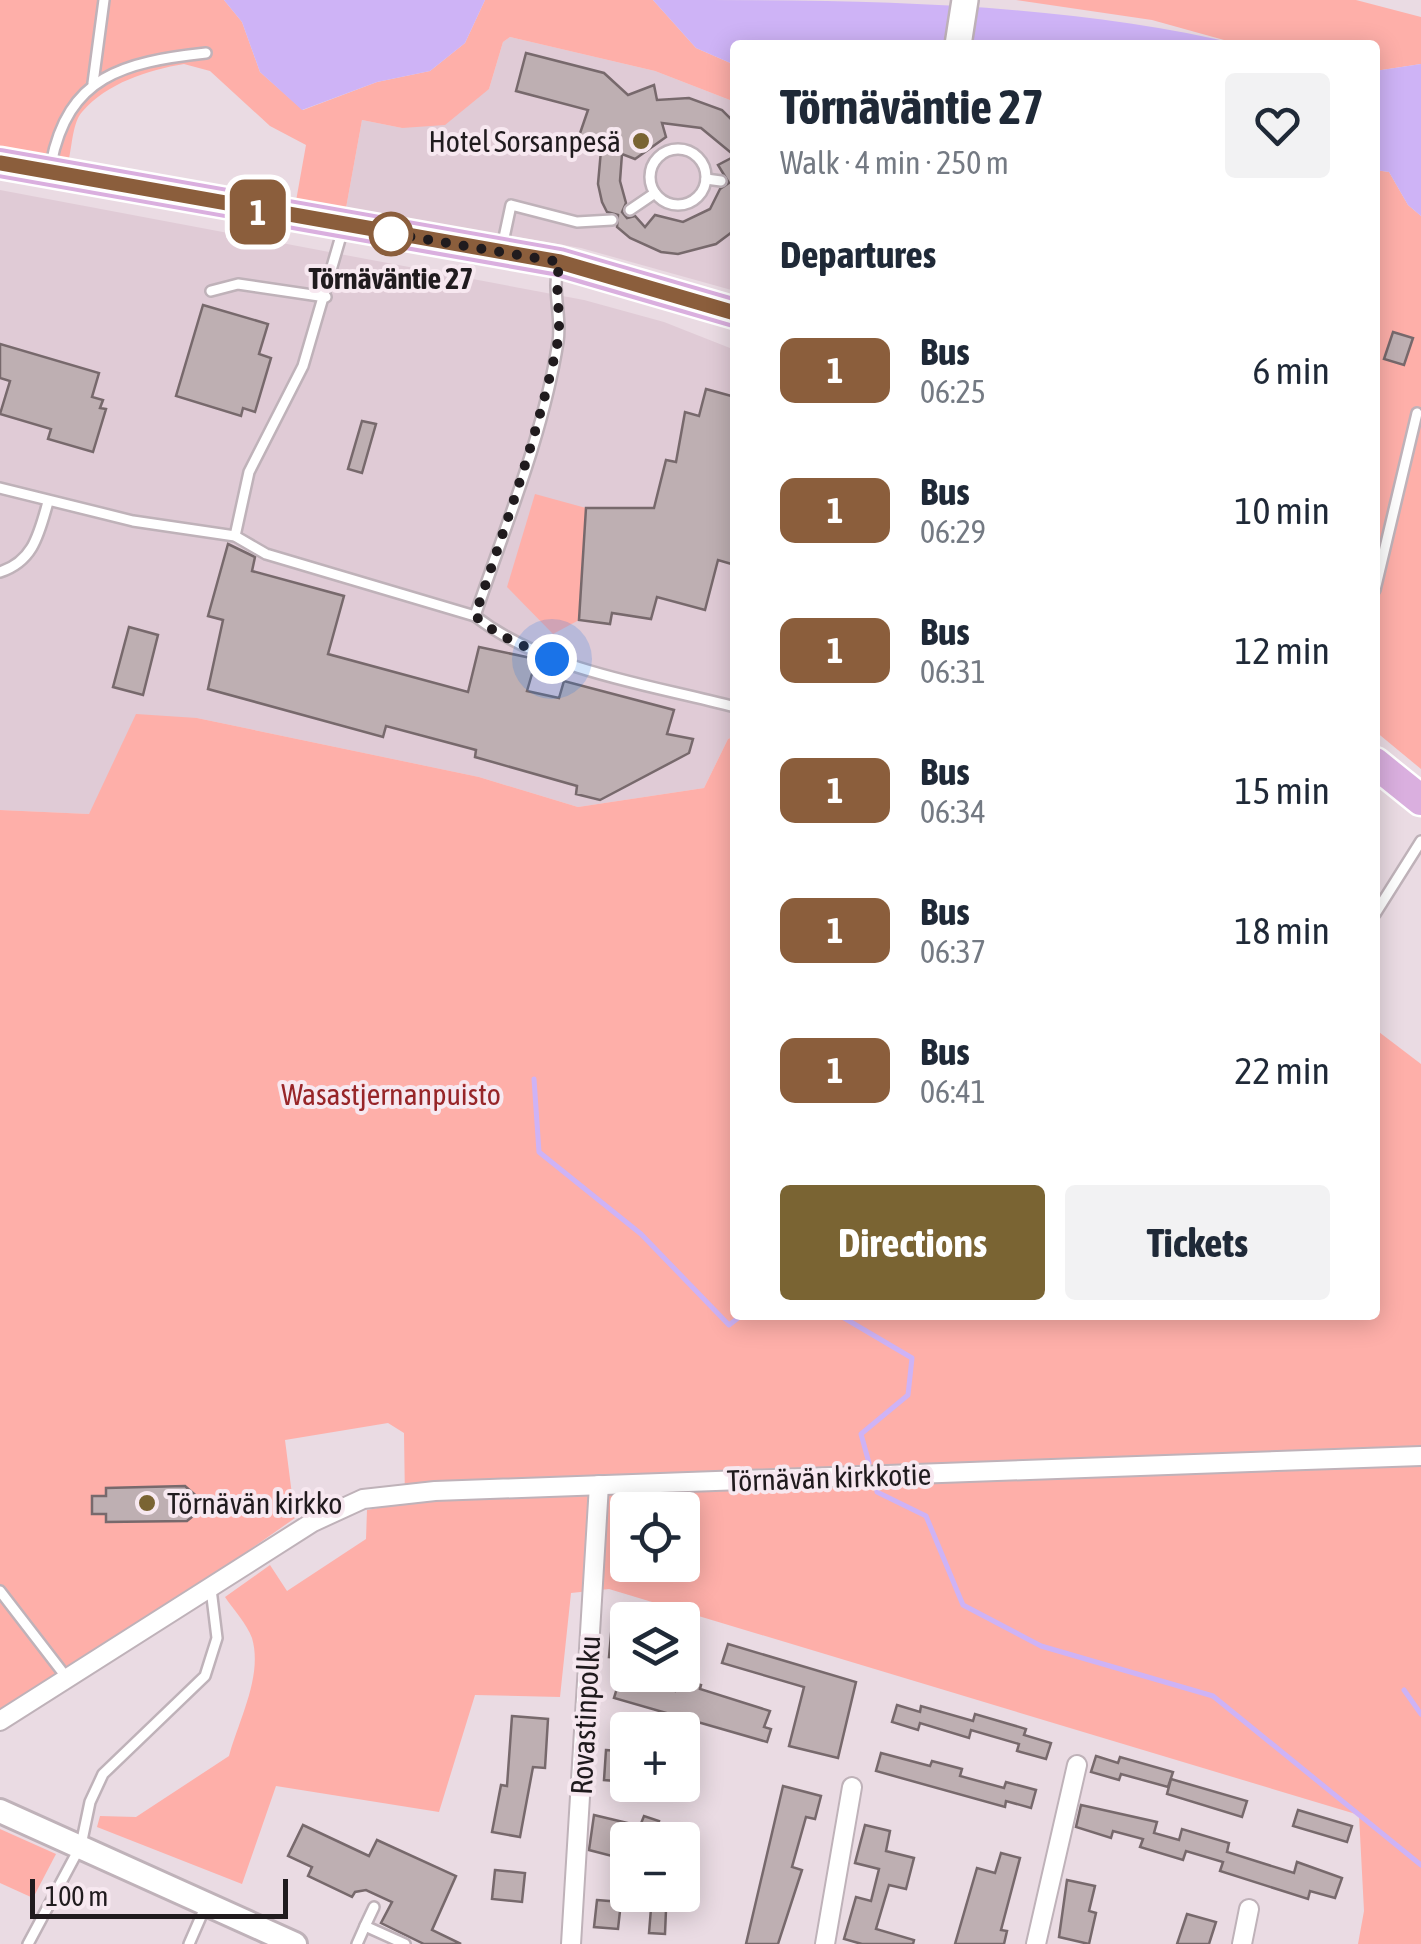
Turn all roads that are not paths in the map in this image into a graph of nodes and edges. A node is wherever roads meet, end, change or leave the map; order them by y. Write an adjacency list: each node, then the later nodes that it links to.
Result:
1 (104, 0): 5 (lane)
2 (964, 0): 3 (main road)
3 (959, 40)
4 (206, 53): 5 (lane)
5 (93, 83): 7 (lane)
6 (0, 163): 7 (main road)
7 (49, 172): 13 (main road)
8 (706, 178): 9 (lane); 10 (lane); 10 (lane)
9 (721, 181)
10 (655, 193): 11 (lane)
11 (630, 210)
12 (612, 220): 14 (lane)
13 (343, 226): 14 (main road); 17 (lane)
14 (501, 252): 15 (main road)
15 (560, 262): 18 (main road); 25 (lane)
16 (211, 291): 17 (lane)
17 (326, 297): 22 (lane)
18 (730, 312)
19 (1417, 413): 23 (lane)
20 (0, 488): 21 (lane)
21 (48, 502): 22 (lane); 24 (lane)
22 (234, 536): 25 (lane)
23 (1380, 569)
24 (0, 572)
25 (475, 616): 26 (lane)
26 (730, 706)
27 (1380, 767): 28 (main road)
28 (1421, 800)
29 (1421, 841): 30 (lane)
30 (1380, 906)
31 (1421, 1456): 32 (street, Törnävän kirkkotie)
32 (599, 1485): 33 (street, Törnävän kirkkotie); 50 (street, Rovastinpolku)
33 (211, 1586): 35 (street, Törnävän kirkkotie); 40 (lane)
34 (0, 1592): 35 (lane)
35 (68, 1678): 36 (street, Törnävän kirkkotie)
36 (0, 1721)
37 (1077, 1765): 52 (street)
38 (852, 1786): 51 (street)
39 (0, 1812): 40 (street)
40 (82, 1846): 41 (street); 45 (lane)
41 (208, 1902): 46 (lane); 47 (street)
42 (374, 1907): 44 (lane)
43 (1249, 1909): 53 (street)
44 (365, 1926): 48 (lane); 49 (lane)
45 (28, 1944)
46 (189, 1944)
47 (296, 1944)
48 (357, 1944)
49 (405, 1944)
50 (571, 1944)
51 (825, 1944)
52 (1036, 1944)
53 (1242, 1944)

